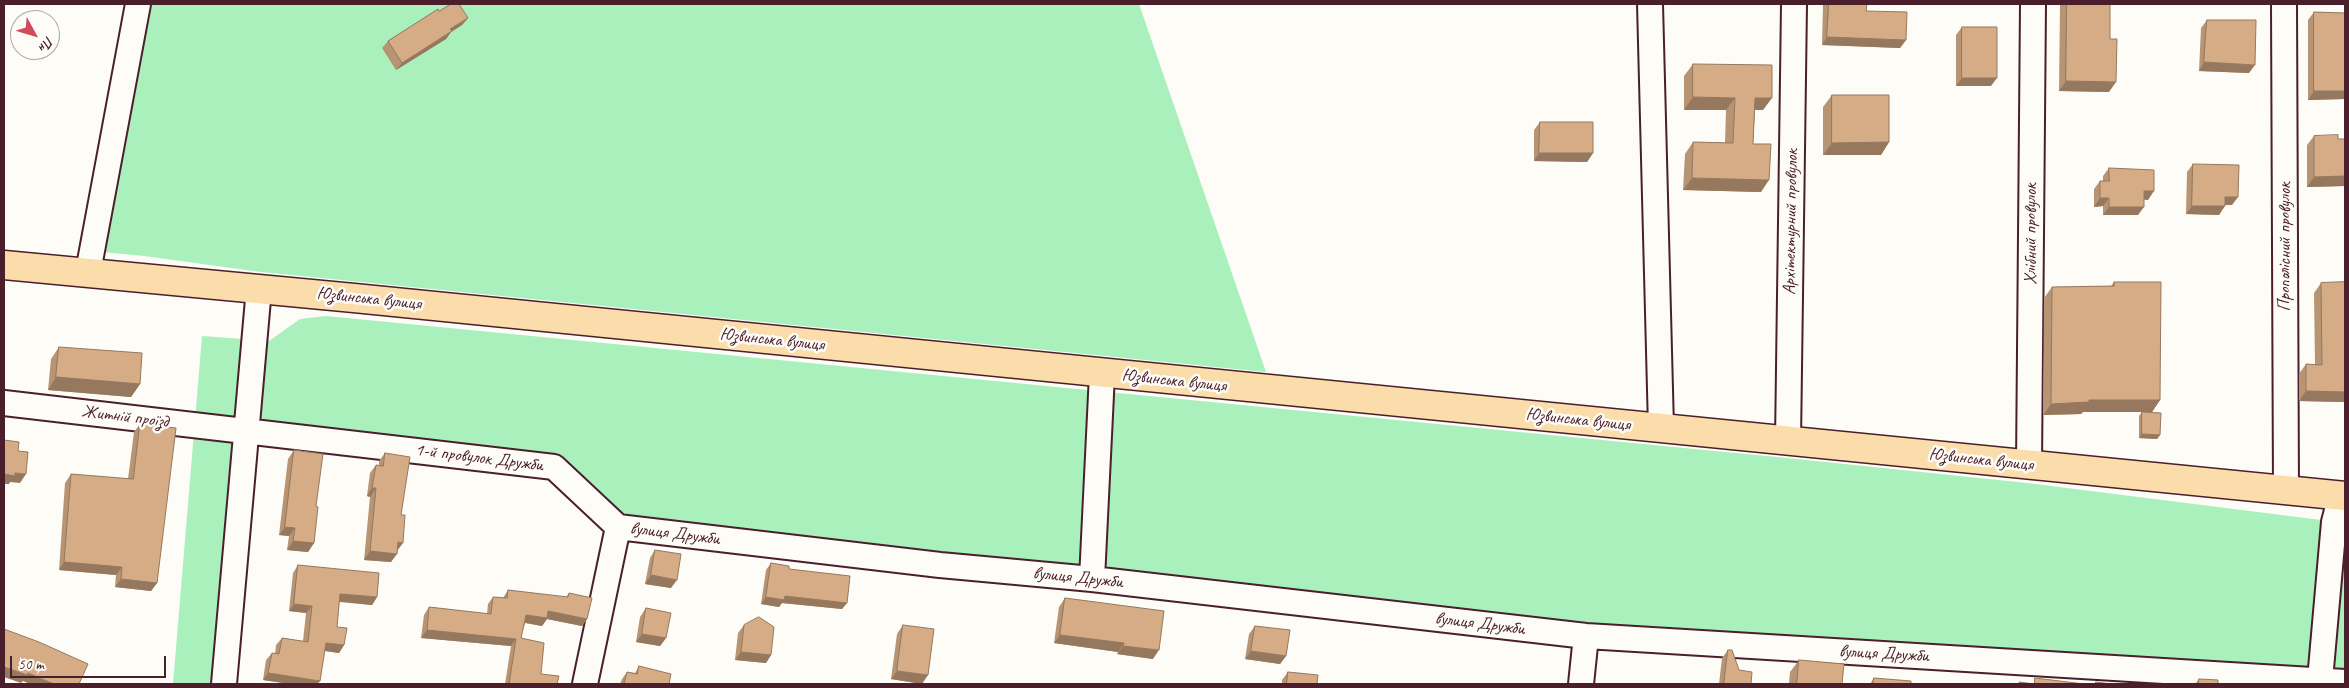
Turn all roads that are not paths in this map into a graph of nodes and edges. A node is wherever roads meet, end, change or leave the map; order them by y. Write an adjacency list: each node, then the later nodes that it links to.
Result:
1 (138, 4): 7 (street)
2 (1650, 4): 11 (street)
3 (1794, 4): 13 (street, Архітектурний провулок)
4 (2033, 4): 14 (street, Хлібний провулок)
5 (2284, 4): 15 (street, Прополісний провулок)
6 (4, 265): 7 (main road, Юзвинська вулиця)
7 (88, 272): 8 (main road, Юзвинська вулиця)
8 (259, 288): 9 (main road, Юзвинська вулиця); 12 (street)
9 (1102, 374): 11 (main road, Юзвинська вулиця); 18 (street)
10 (4, 403): 12 (street, Житній проїзд)
11 (1661, 428): 13 (main road, Юзвинська вулиця)
12 (247, 431): 17 (street, 1-й провулок Дружби); 22 (street)
13 (1788, 441): 14 (main road, Юзвинська вулиця)
14 (2029, 464): 15 (main road, Юзвинська вулиця)
15 (2286, 491): 16 (main road, Юзвинська вулиця)
16 (2343, 495): 20 (street)
17 (618, 527): 18 (street, вулиця Дружби); 23 (street)
18 (1092, 579): 19 (street, вулиця Дружби)
19 (1586, 636): 20 (street, вулиця Дружби); 24 (street)
20 (2320, 680): 21 (street, вулиця Дружби)
21 (2345, 682)
22 (224, 684)
23 (585, 684)
24 (1581, 684)

